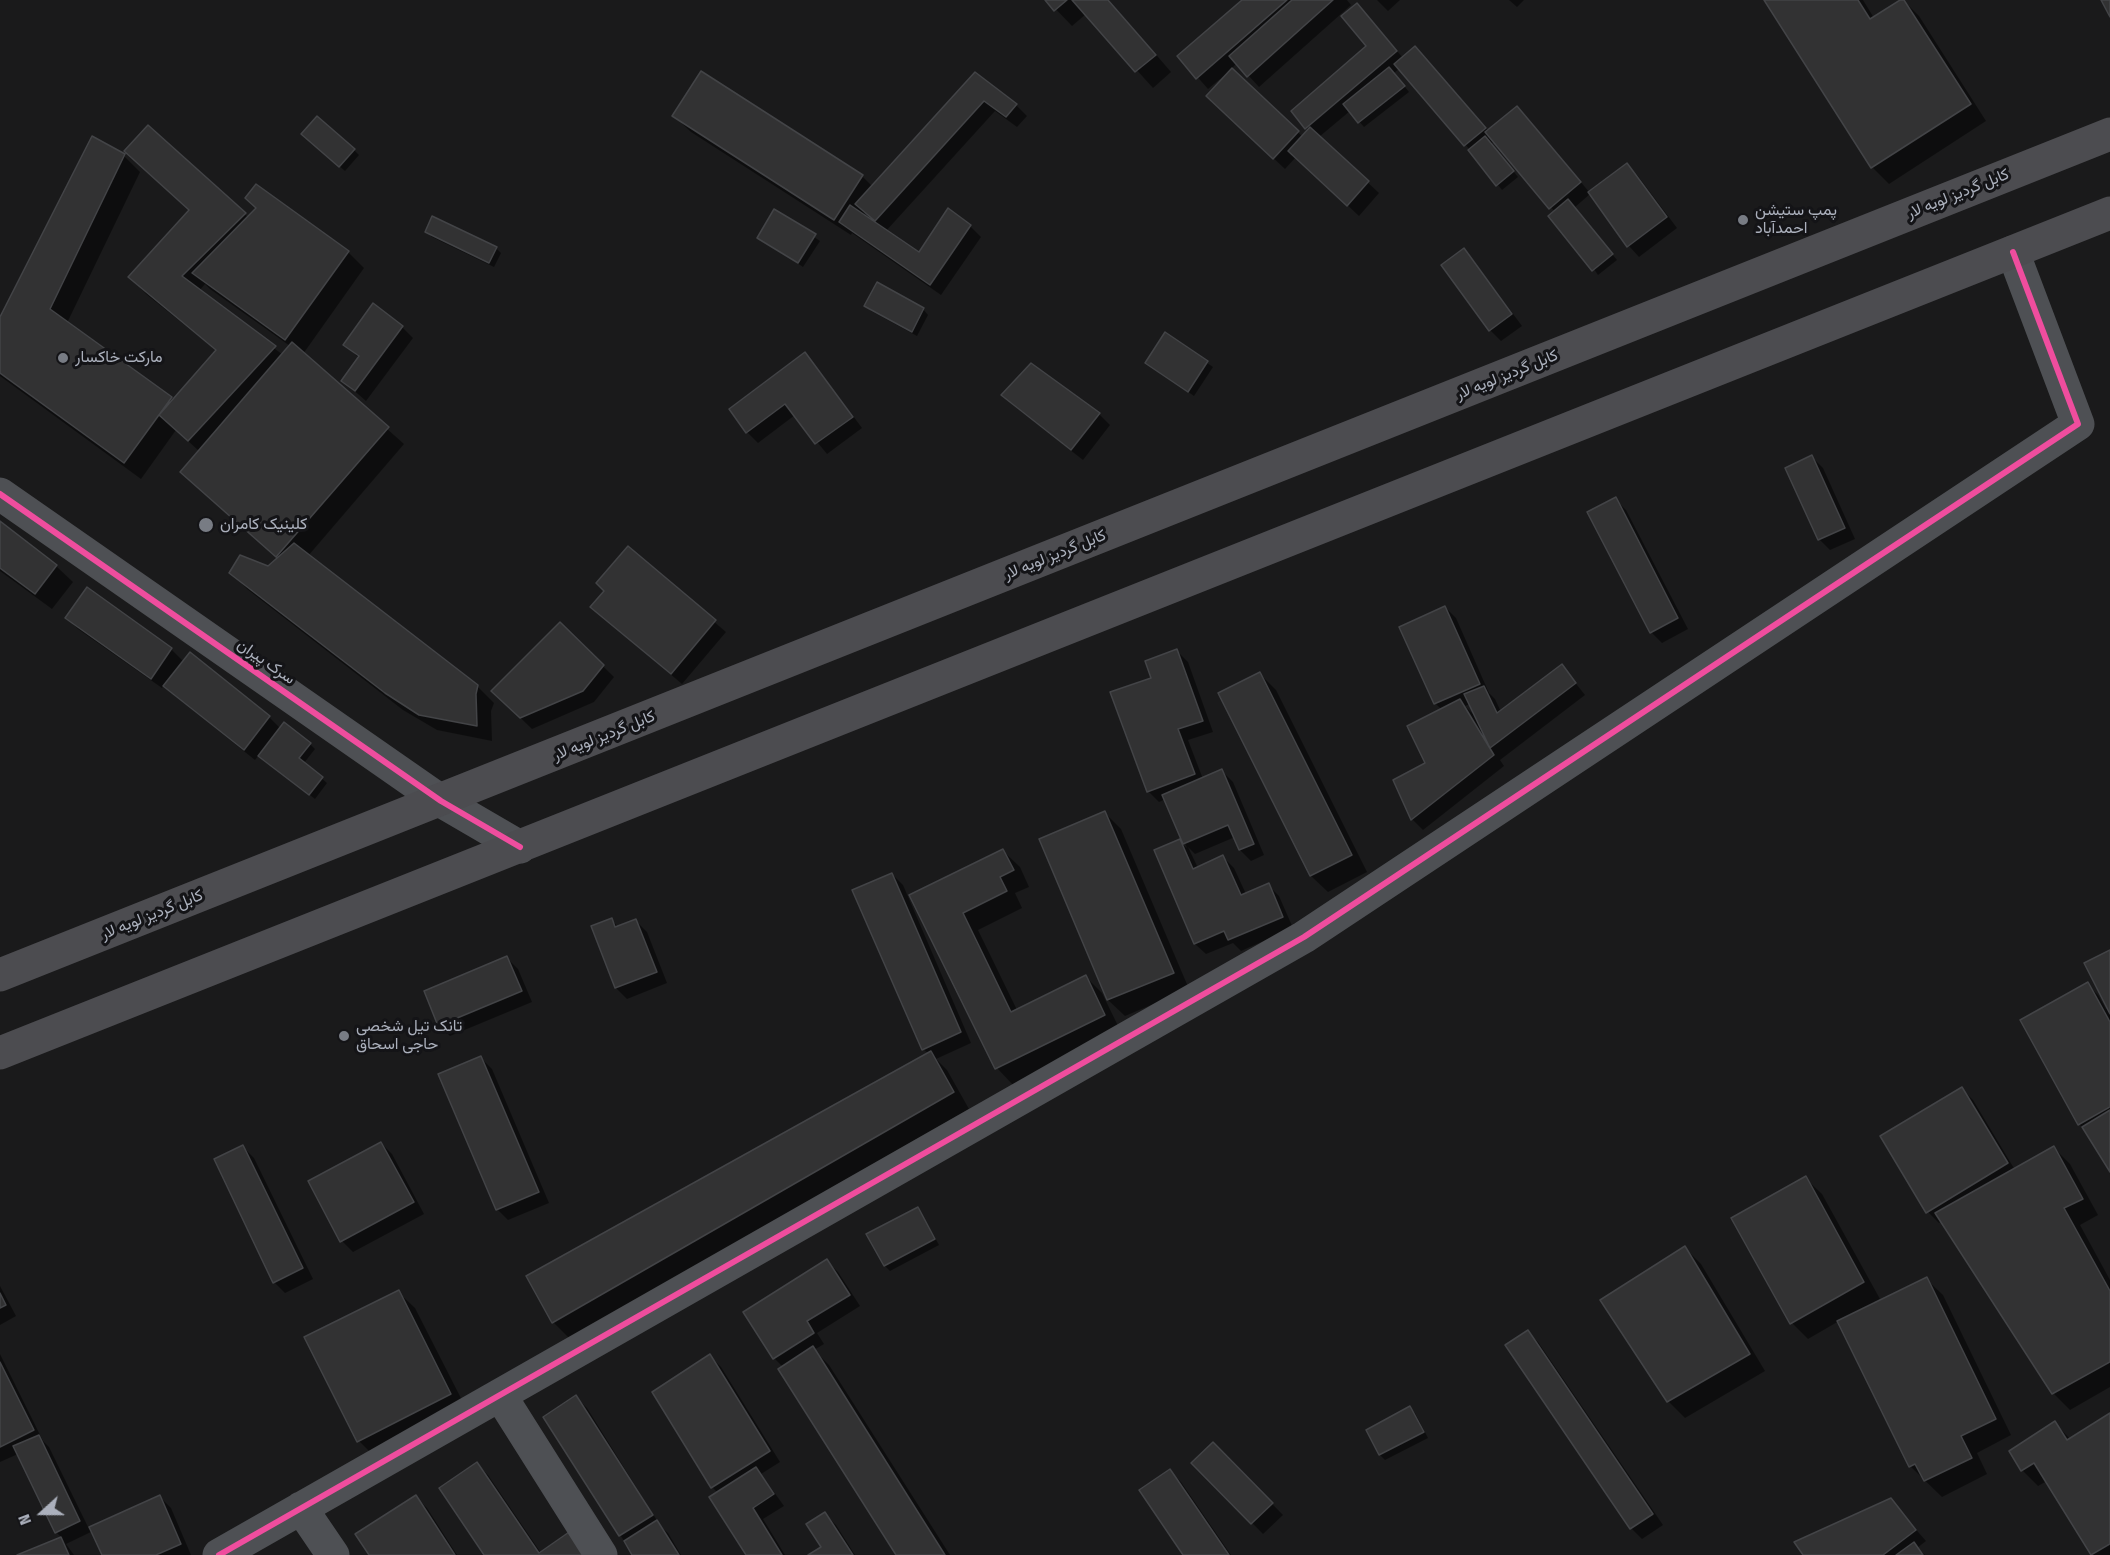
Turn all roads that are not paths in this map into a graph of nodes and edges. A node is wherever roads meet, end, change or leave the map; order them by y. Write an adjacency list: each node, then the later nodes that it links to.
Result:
1 (2110, 134): 5 (highway, کابل گردیز لویه لار)
2 (2110, 213): 3 (highway)
3 (2013, 252): 6 (highway); 9 (street)
4 (0, 494): 5 (street, سرک پیران)
5 (441, 801): 6 (street, سرک پیران); 7 (highway, کابل گردیز لویه لار)
6 (520, 847): 8 (highway)
7 (0, 975)
8 (0, 1053)
9 (500, 1395): 10 (street); 13 (street)
10 (301, 1508): 11 (street); 12 (street)
11 (219, 1555)
12 (333, 1555)
13 (601, 1555)

